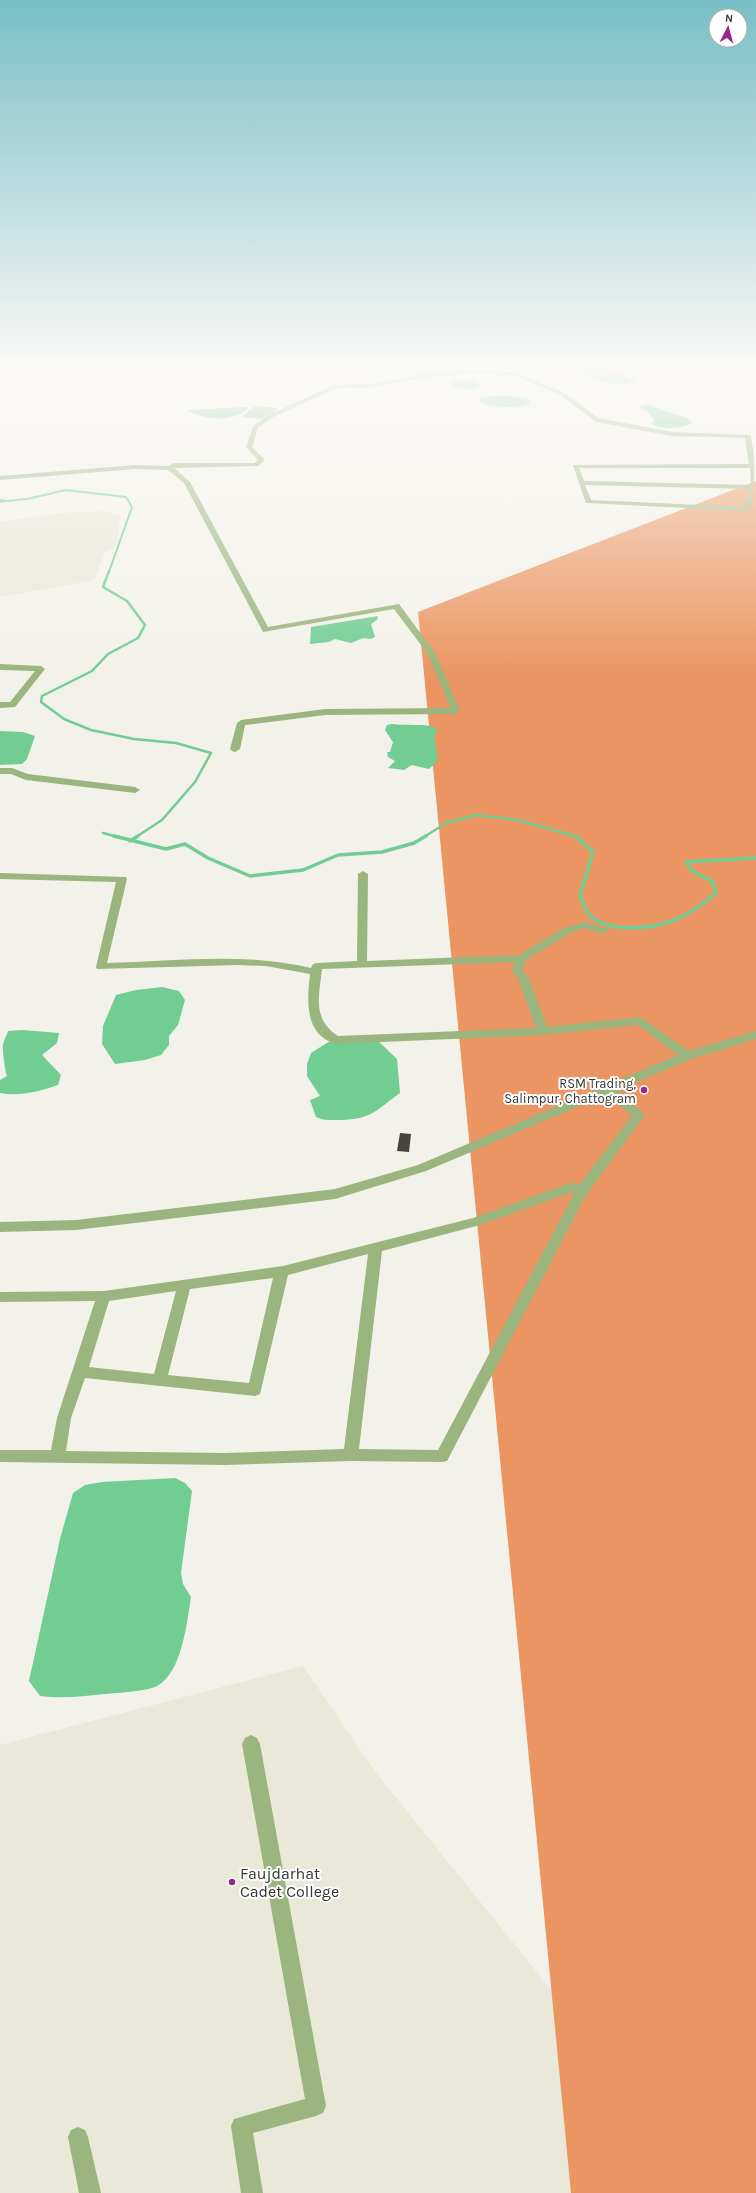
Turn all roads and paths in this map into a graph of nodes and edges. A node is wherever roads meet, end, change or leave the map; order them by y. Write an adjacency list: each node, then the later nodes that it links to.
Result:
1 (119, 468): 5 (street)
2 (170, 468): 10 (street)
3 (576, 468): 6 (street)
4 (753, 468): 7 (street)
5 (0, 478)
6 (581, 483): 7 (street); 7 (street)
7 (755, 487)
8 (0, 667): 9 (street)
9 (0, 705)
10 (235, 749)
11 (0, 772): 12 (street)
12 (135, 790)
13 (363, 874): 17 (street)
14 (0, 876): 18 (street)
15 (604, 931): 16 (street)
16 (521, 958): 17 (street); 19 (street)
17 (362, 964): 18 (street)
18 (316, 972): 19 (street)
19 (543, 1031): 21 (street)
20 (756, 1035): 21 (street)
21 (687, 1056): 22 (street)
22 (609, 1089): 23 (street); 24 (street)
23 (580, 1192): 25 (street); 32 (street)
24 (0, 1227)
25 (376, 1248): 26 (street); 32 (street)
26 (283, 1271): 27 (street); 31 (street)
27 (184, 1286): 28 (street); 31 (street)
28 (104, 1296): 29 (street); 30 (street)
29 (0, 1297)
30 (80, 1372): 31 (street); 34 (street)
31 (160, 1379)
32 (351, 1455): 34 (street)
33 (0, 1456): 34 (street)
34 (57, 1457)
35 (251, 1744): 38 (street)
36 (78, 2137): 37 (street)
37 (90, 2193)
38 (252, 2193)

